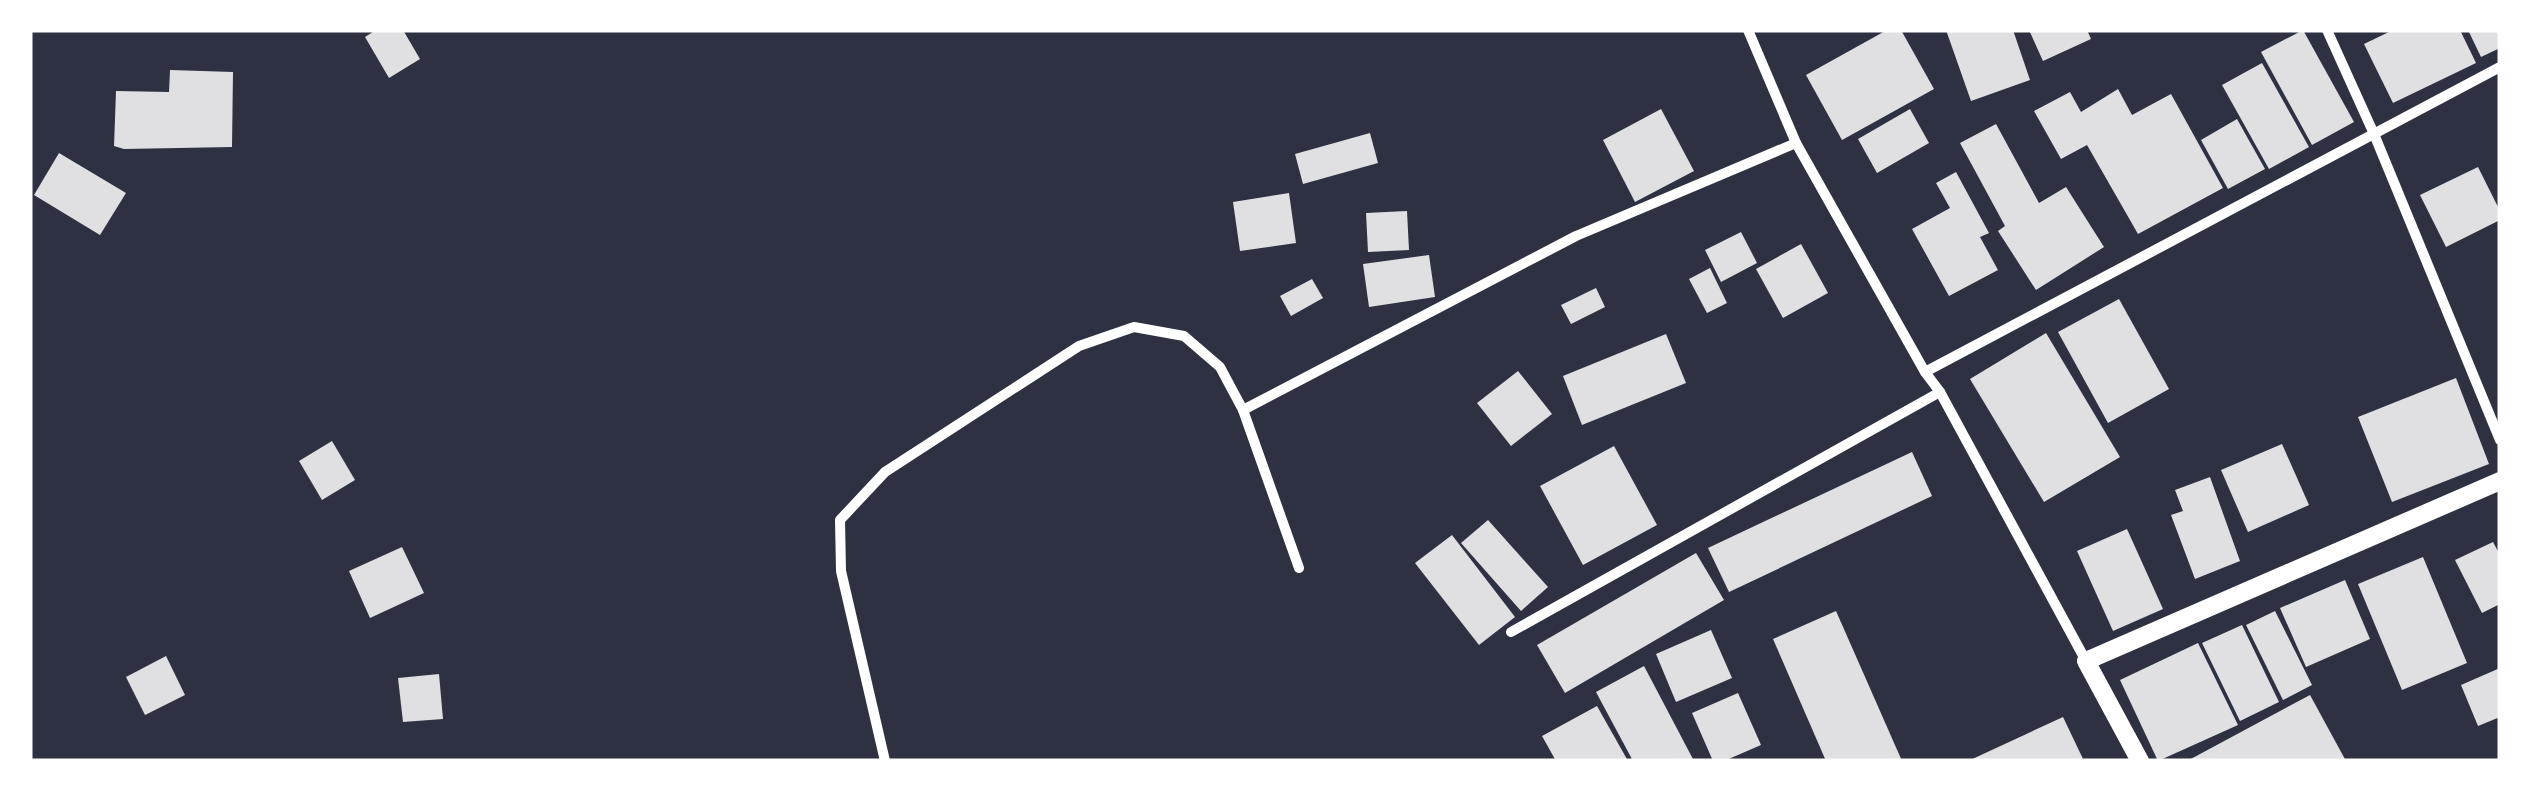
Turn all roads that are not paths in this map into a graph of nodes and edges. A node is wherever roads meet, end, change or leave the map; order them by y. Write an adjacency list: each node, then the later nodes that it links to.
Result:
1 (1748, 30): 5 (street)
2 (2327, 30): 4 (street)
3 (2500, 67): 4 (street)
4 (2374, 134): 6 (street); 9 (street)
5 (1796, 143): 6 (street); 8 (street)
6 (1925, 372): 7 (street)
7 (1940, 392): 12 (street); 13 (street)
8 (1244, 410): 11 (street); 14 (street)
9 (2500, 440)
10 (2500, 481): 13 (street)
11 (1298, 568)
12 (1512, 632)
13 (2086, 661): 15 (street)
14 (885, 761)
15 (2140, 761)

